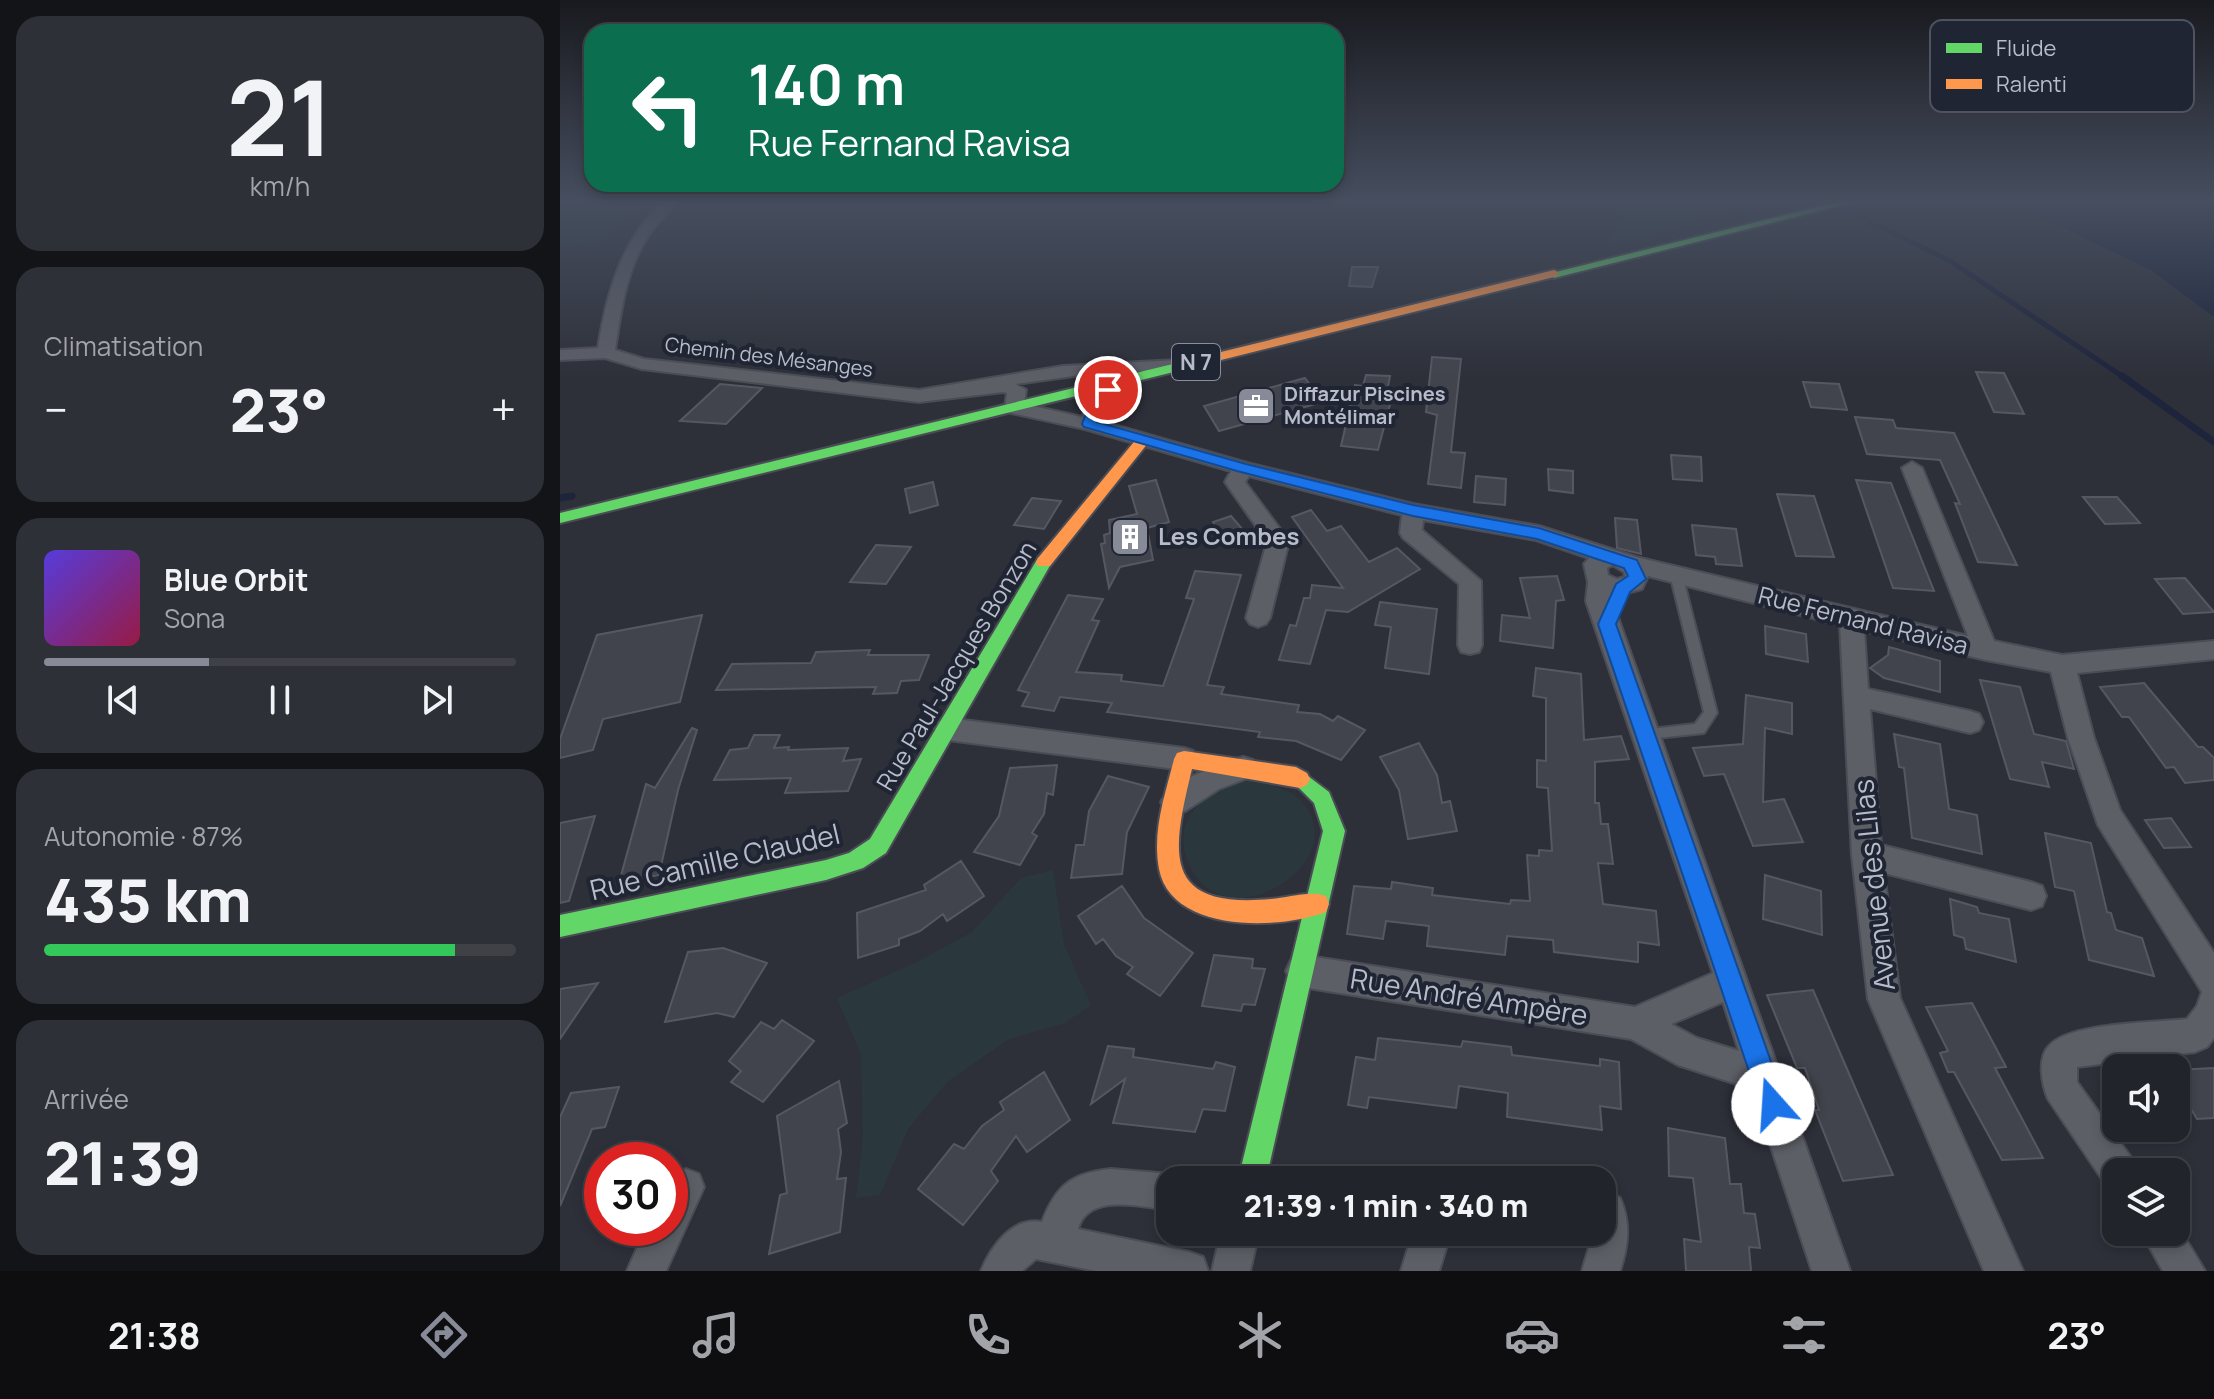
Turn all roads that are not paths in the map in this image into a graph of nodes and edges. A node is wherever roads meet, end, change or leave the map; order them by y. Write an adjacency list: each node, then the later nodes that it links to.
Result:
1 (624, 260): 3 (street)
2 (1610, 260): 5 (main road, N 7)
3 (606, 353): 4 (street, Chemin des Mésanges); 7 (street, Chemin des Mésanges)
4 (560, 355)
5 (1184, 365): 6 (main road, N 7); 7 (street, Chemin des Mésanges)
6 (1116, 382): 8 (main road, N 7); 9 (street)
7 (975, 388): 8 (street, Chemin des Mésanges)
8 (1014, 408): 9 (street); 14 (main road, N 7)
9 (1089, 424): 10 (street)
10 (1143, 440): 11 (street); 25 (main road, Rue Paul-Jacques Bonzon)
11 (1243, 468): 13 (street); 17 (street)
12 (1912, 468): 21 (street)
13 (1413, 511): 15 (street); 19 (street)
14 (560, 518)
15 (1616, 573): 16 (street); 26 (street)
16 (1670, 573): 18 (street, Rue Fernand Ravisa); 26 (lane)
17 (1258, 618)
18 (1851, 619): 21 (street, Rue Fernand Ravisa); 23 (street, Avenue des Lilas)
19 (1470, 645)
20 (2214, 650): 22 (street, Rue Fernand Ravisa)
21 (1986, 651): 22 (street, Rue Fernand Ravisa)
22 (2062, 665): 36 (street)
23 (1856, 696): 24 (street); 31 (street, Avenue des Lilas)
24 (1970, 722)
25 (948, 729): 27 (street); 30 (main road, Rue Paul-Jacques Bonzon)
26 (1647, 734): 37 (street)
27 (1184, 759): 28 (main road); 29 (main road)
28 (1246, 767): 29 (street); 33 (main road)
29 (1175, 802): 33 (main road)
30 (878, 846): 34 (main road, Rue Camille Claudel)
31 (1867, 855): 32 (street); 57 (street, Avenue des Lilas)
32 (2031, 896)
33 (1318, 904): 35 (main road)
34 (560, 926)
35 (1302, 971): 39 (street, Rue André Ampère); 42 (main road)
36 (2214, 981)
37 (1731, 982): 39 (street); 40 (street)
38 (2214, 1003): 41 (street)
39 (1635, 1023): 40 (street, Rue André Ampère)
40 (1763, 1076): 56 (street)
41 (2109, 1158)
42 (1255, 1166)
43 (1156, 1191): 44 (street)
44 (1056, 1245): 51 (street); 52 (street)
45 (658, 1246): 50 (street)
46 (1237, 1246): 53 (street)
47 (1428, 1246): 54 (street)
48 (1608, 1246): 55 (street)
49 (2169, 1246): 58 (street)
50 (646, 1271)
51 (1000, 1271)
52 (1189, 1271)
53 (1231, 1271)
54 (1420, 1271)
55 (1601, 1271)
56 (1831, 1271)
57 (2004, 1271)
58 (2186, 1271)

